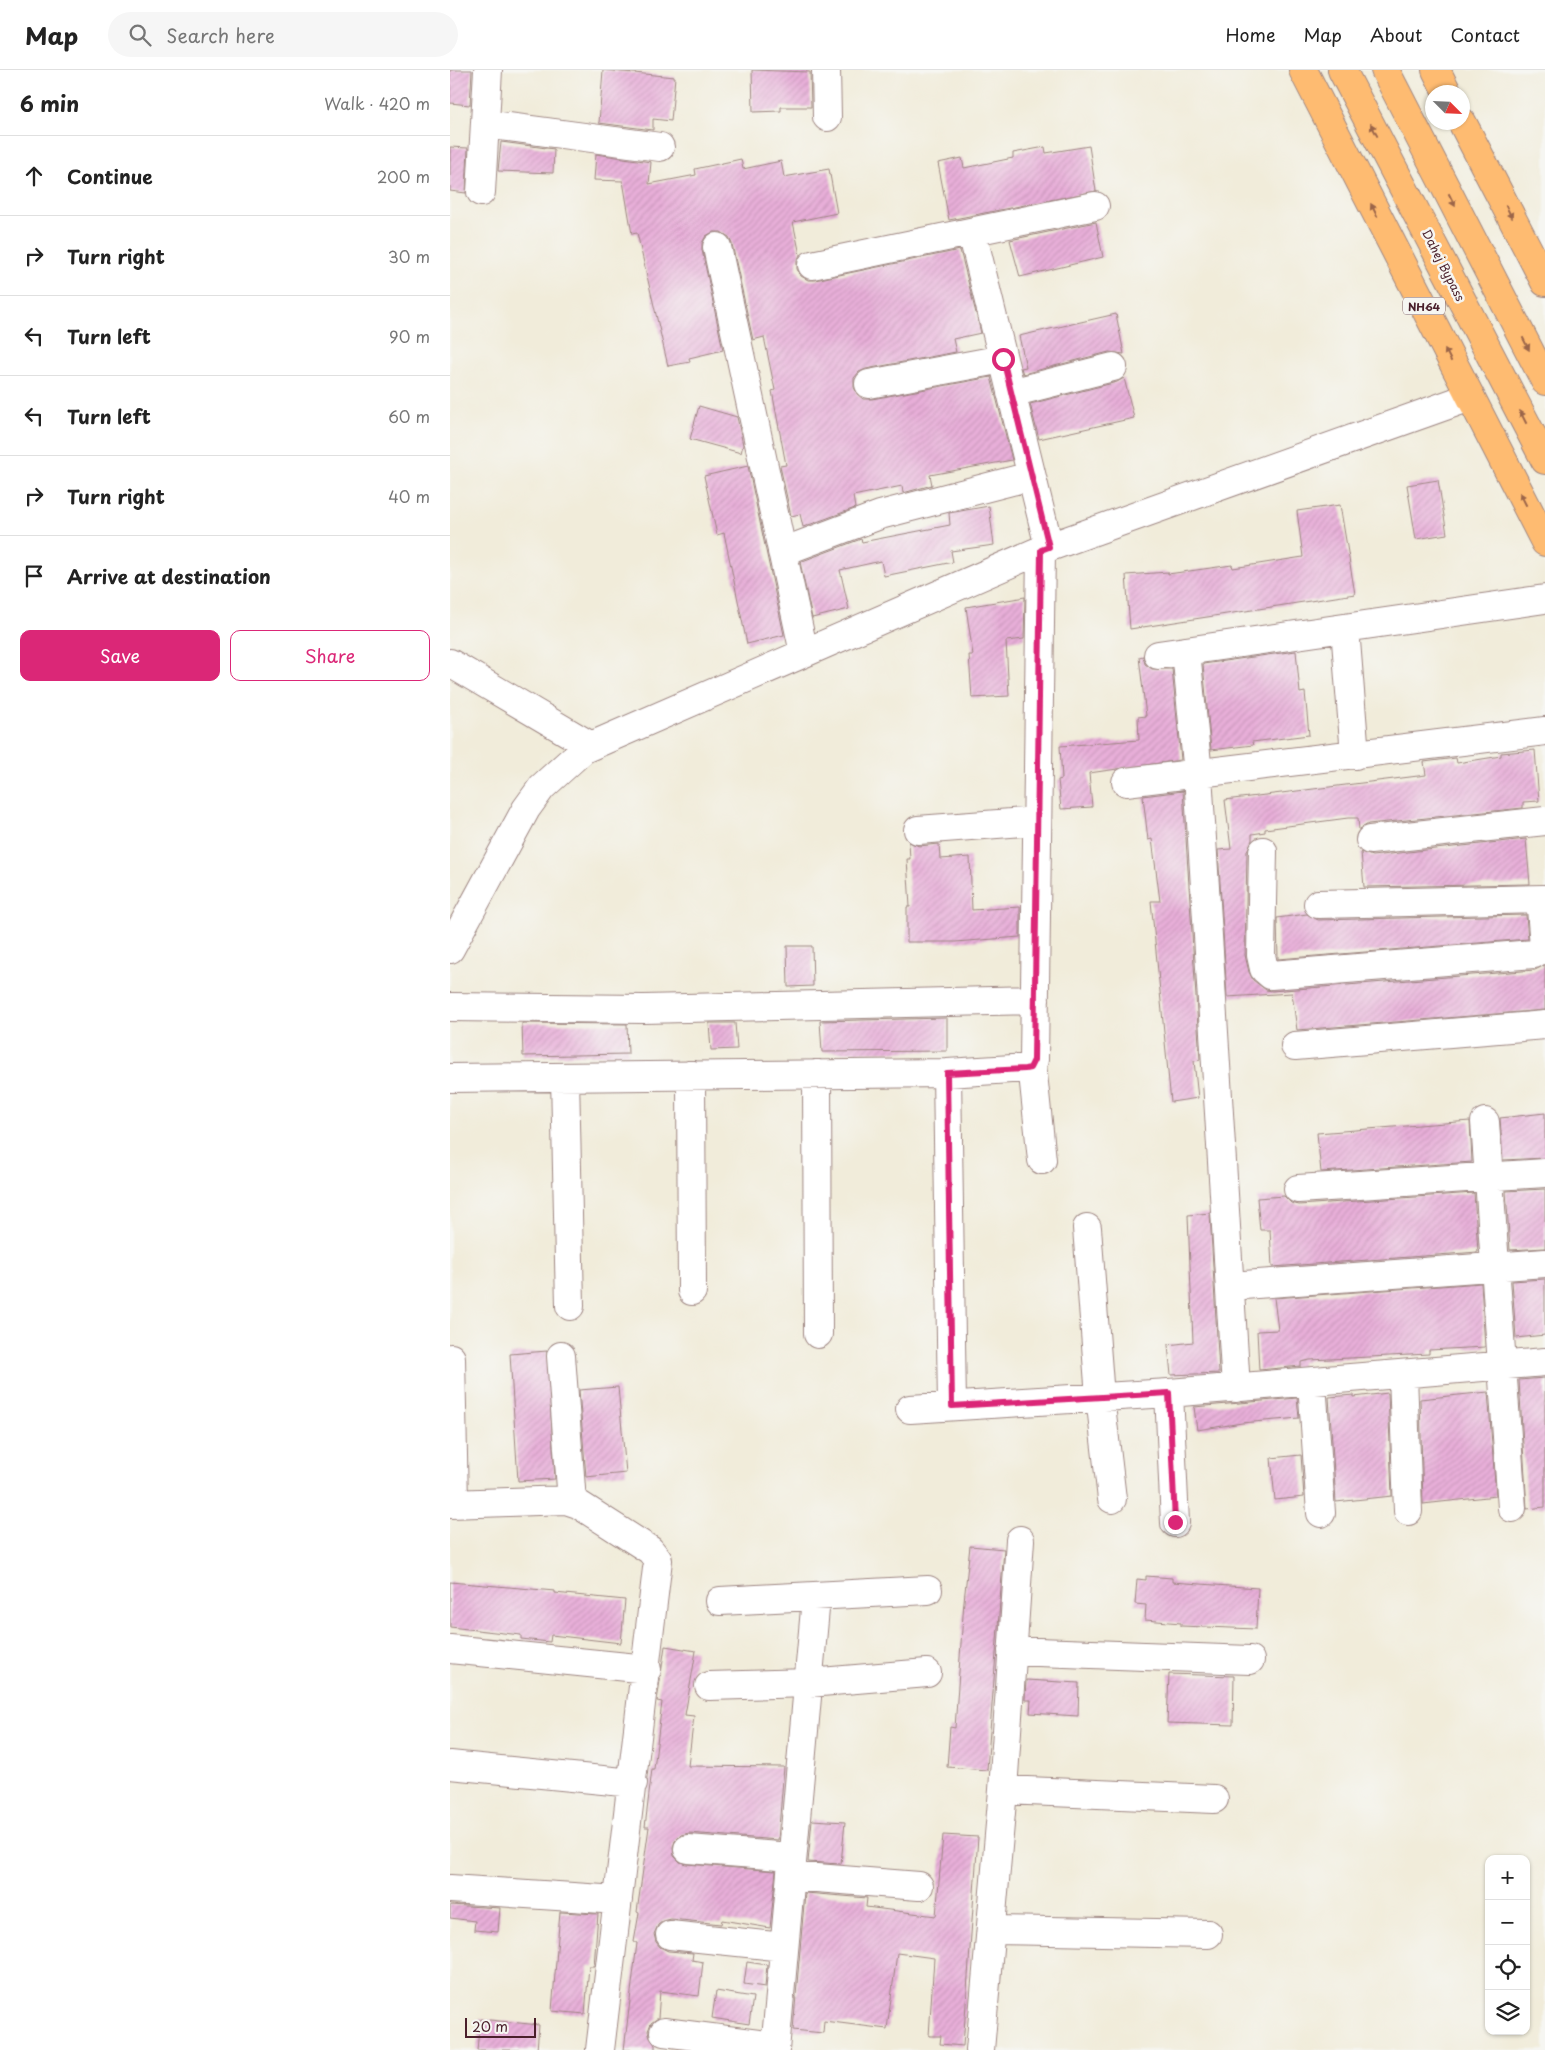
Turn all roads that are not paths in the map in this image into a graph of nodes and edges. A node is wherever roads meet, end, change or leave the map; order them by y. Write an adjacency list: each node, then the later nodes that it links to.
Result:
1 (488, 70): 9 (street)
2 (826, 70): 8 (street)
3 (1302, 70): 23 (highway, NH64, one-way to 3)
4 (1342, 70): 24 (highway, Dahej Bypass, one-way to 4)
5 (1385, 70): 20 (highway, one-way to 20)
6 (1436, 70): 7 (highway)
7 (1444, 85)
8 (827, 117)
9 (485, 124): 11 (street); 12 (street)
10 (1466, 130): 17 (highway, one-way to 17)
11 (660, 147)
12 (481, 192)
13 (1095, 206): 14 (street)
14 (972, 232): 16 (street); 18 (street)
15 (717, 247): 28 (street)
16 (812, 265)
17 (1545, 282)
18 (1003, 359): 21 (street); 22 (street)
19 (1113, 367): 22 (street)
20 (1545, 381)
21 (869, 384)
22 (1011, 393): 25 (street)
23 (1470, 397): 26 (highway, NH64, one-way to 23); 27 (street)
24 (1545, 460)
25 (1031, 476): 27 (street); 28 (street)
26 (1545, 542)
27 (1045, 548): 32 (street); 40 (street)
28 (782, 552): 32 (street)
29 (1545, 599): 30 (street)
30 (1345, 628): 31 (street); 37 (street)
31 (1186, 651): 33 (street); 38 (street)
32 (804, 653): 36 (street)
33 (1158, 655)
34 (450, 663): 36 (street)
35 (1545, 731): 37 (street)
36 (591, 746): 47 (street)
37 (1355, 755): 38 (street)
38 (1198, 774): 39 (street); 66 (street)
39 (1126, 782)
40 (1037, 821): 42 (street); 48 (street)
41 (1545, 821): 43 (street)
42 (918, 830)
43 (1370, 840)
44 (1263, 851): 45 (street)
45 (1545, 900): 46 (street)
46 (1318, 904)
47 (450, 949)
48 (1035, 1000): 49 (street); 52 (street)
49 (450, 1006)
50 (1545, 1025): 51 (street)
51 (1295, 1046)
52 (1032, 1064): 53 (street); 59 (street)
53 (947, 1073): 54 (street); 79 (street)
54 (817, 1074): 55 (street); 69 (street)
55 (691, 1076): 56 (street); 67 (street)
56 (565, 1077): 57 (street); 68 (street)
57 (450, 1078)
58 (1485, 1122): 61 (street)
59 (1042, 1160)
60 (1545, 1172): 61 (street)
61 (1488, 1176): 62 (street); 65 (street)
62 (1298, 1189)
63 (1087, 1228): 78 (street)
64 (1545, 1263): 65 (street)
65 (1495, 1267): 66 (street); 73 (street)
66 (1230, 1286): 76 (street)
67 (692, 1292)
68 (570, 1306)
69 (818, 1334)
70 (561, 1356): 82 (street)
71 (451, 1358): 83 (street)
72 (1545, 1362): 73 (street)
73 (1502, 1367): 74 (street); 84 (street)
74 (1403, 1375): 75 (street); 85 (street)
75 (1312, 1382): 76 (street); 86 (street)
76 (1236, 1388): 77 (street)
77 (1169, 1393): 78 (street); 87 (street)
78 (1100, 1397): 79 (street); 81 (street)
79 (952, 1406): 80 (street)
80 (910, 1409)
81 (1112, 1499)
82 (572, 1502): 83 (street); 95 (street)
83 (452, 1504)
84 (1512, 1508)
85 (1408, 1511)
86 (1321, 1513)
87 (1175, 1522)
88 (1020, 1540): 93 (street)
89 (928, 1590): 90 (street)
90 (816, 1598): 91 (street); 97 (street)
91 (720, 1602)
92 (450, 1649): 95 (street)
93 (1012, 1651): 94 (street); 101 (street)
94 (1250, 1660)
95 (646, 1669): 100 (street)
96 (927, 1673): 97 (street)
97 (809, 1682): 98 (street); 104 (street)
98 (709, 1686)
99 (450, 1765): 100 (street)
100 (632, 1782): 107 (street)
101 (1003, 1790): 102 (street); 108 (street)
102 (1214, 1799)
103 (688, 1849): 104 (street)
104 (792, 1866): 105 (street); 111 (street)
105 (919, 1886)
106 (450, 1889): 107 (street)
107 (618, 1900): 114 (street)
108 (991, 1930): 109 (street); 115 (street)
109 (1208, 1934)
110 (670, 1935): 111 (street)
111 (784, 1947): 113 (street)
112 (664, 2032): 113 (street)
113 (775, 2048)
114 (600, 2050)
115 (980, 2050)

